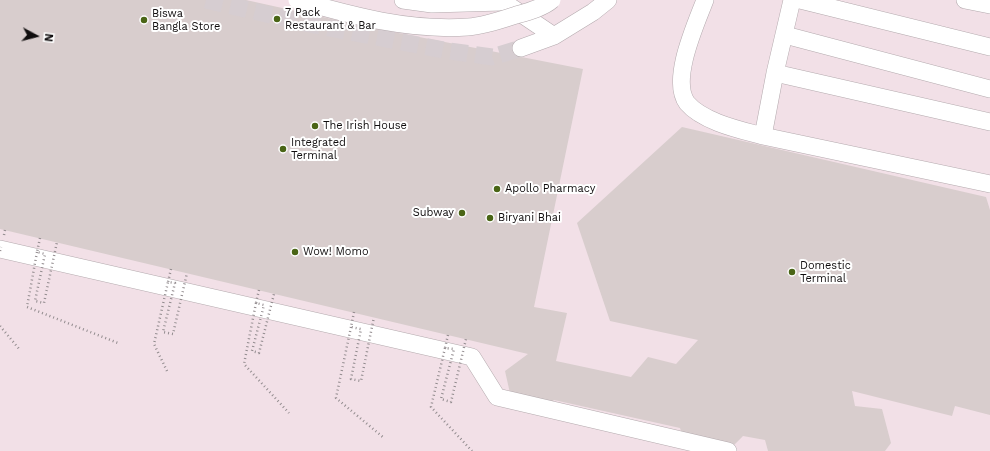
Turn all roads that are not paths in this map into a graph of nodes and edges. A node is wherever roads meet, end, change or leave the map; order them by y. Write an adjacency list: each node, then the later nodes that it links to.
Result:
1 (297, 0): 3 (street, bridge)
2 (403, 0): 9 (street)
3 (552, 0)
4 (608, 0): 12 (street)
5 (705, 0): 18 (street)
6 (792, 0): 11 (street)
7 (800, 0): 13 (street)
8 (965, 0): 10 (street)
9 (504, 1): 12 (street)
10 (990, 6)
11 (785, 35): 15 (street); 16 (street)
12 (554, 36): 14 (street)
13 (990, 46)
14 (521, 48)
15 (775, 74): 17 (street); 18 (street)
16 (990, 89)
17 (990, 122)
18 (763, 136): 19 (street)
19 (990, 184)
20 (0, 249): 21 (street)
21 (728, 451)

